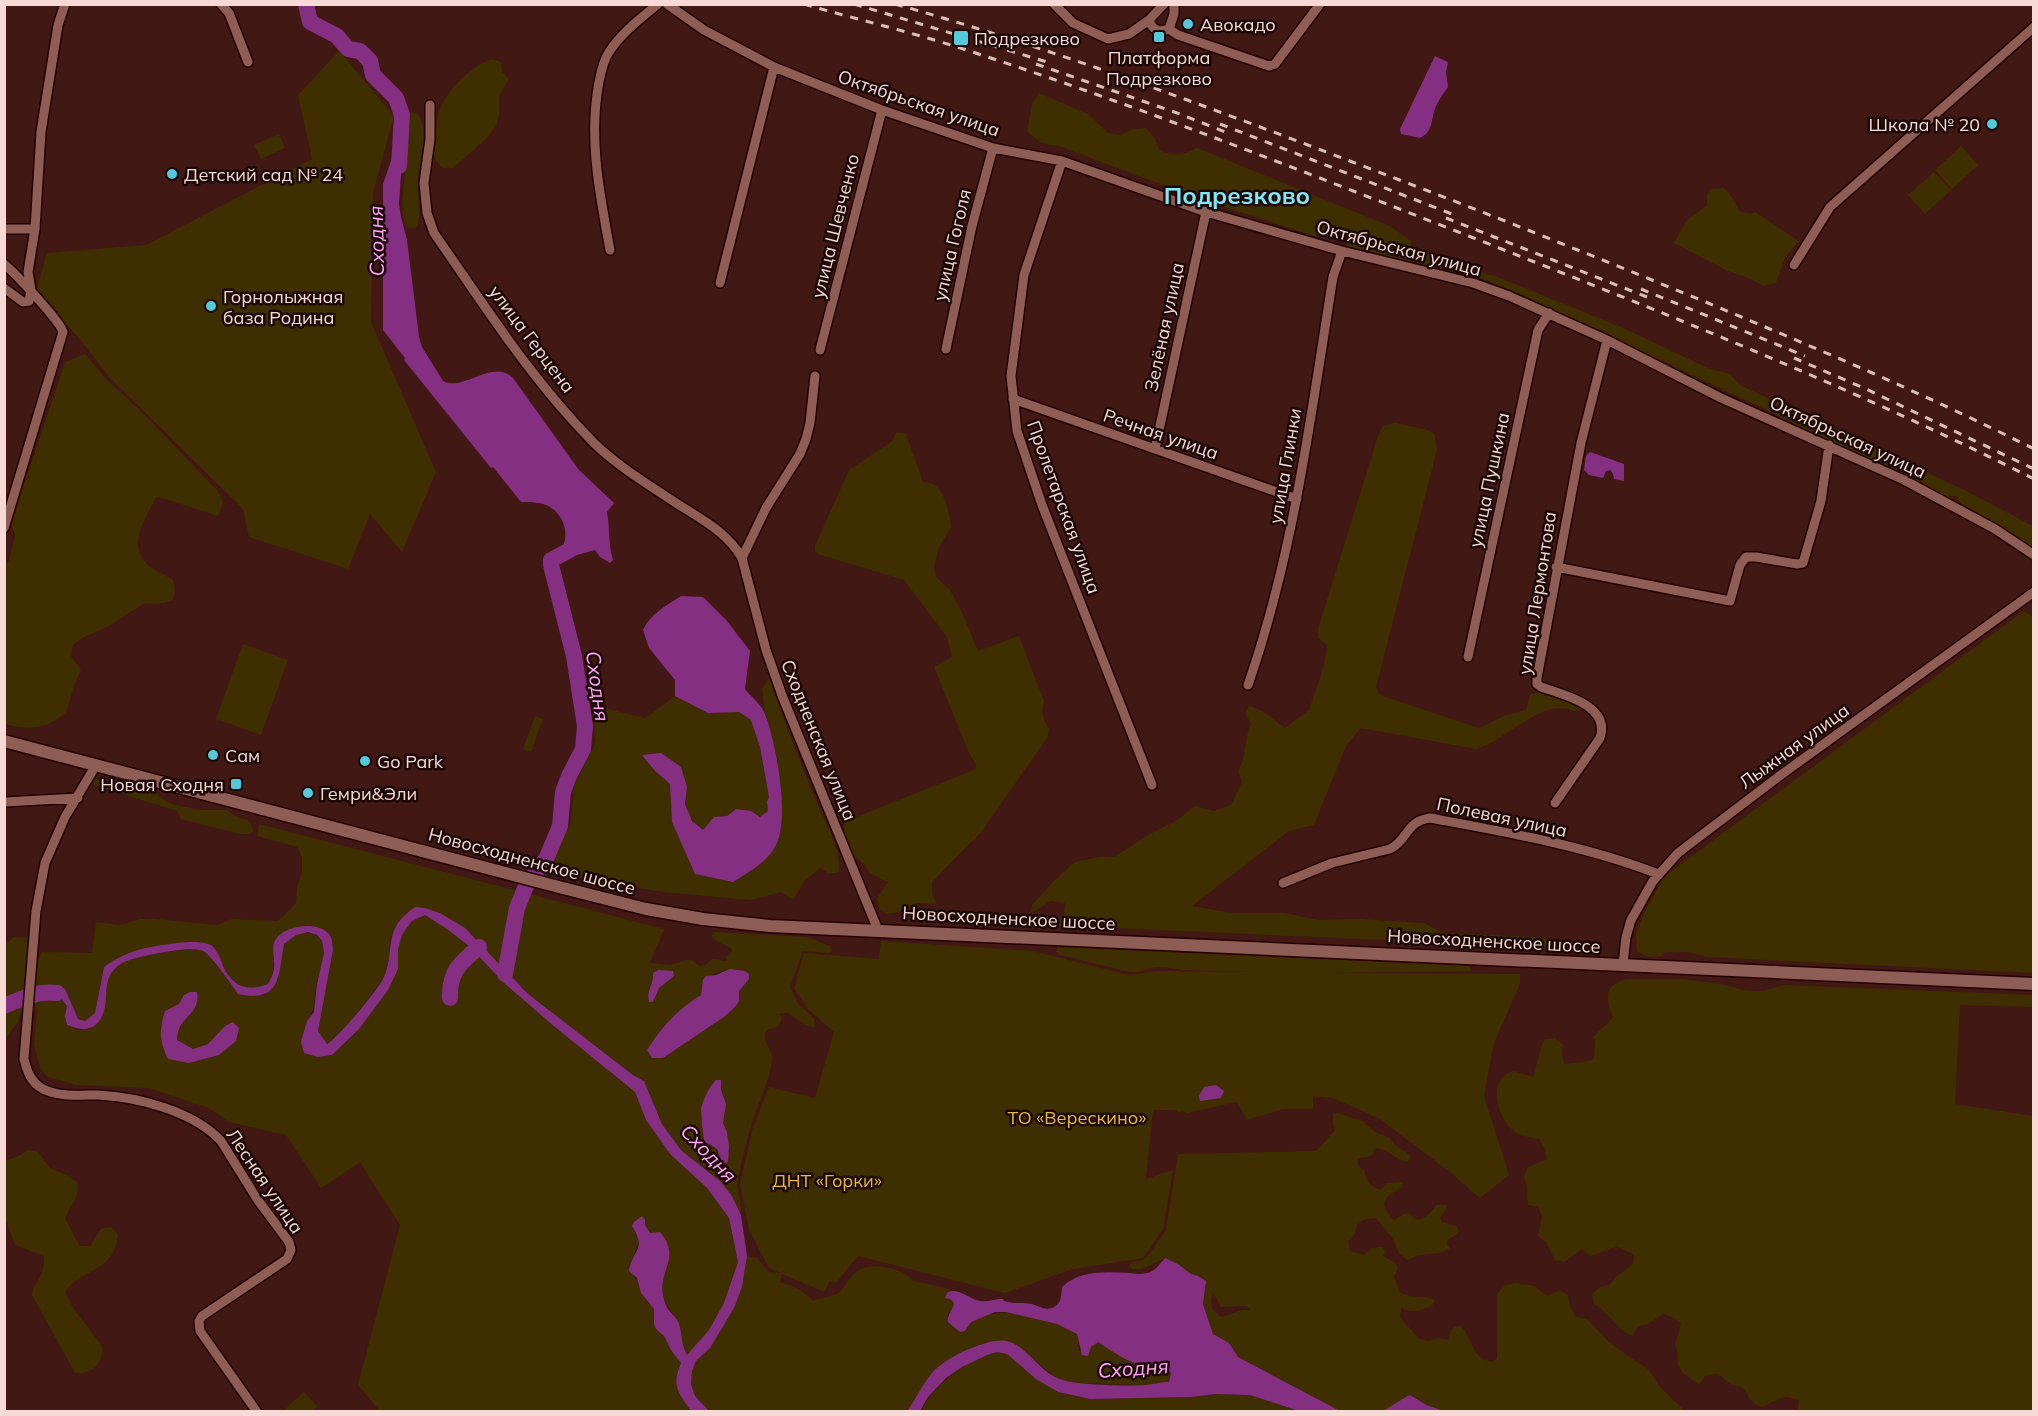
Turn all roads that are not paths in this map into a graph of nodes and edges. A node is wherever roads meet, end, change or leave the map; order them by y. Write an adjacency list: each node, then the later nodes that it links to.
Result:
1 (65, 4): 20 (street)
2 (221, 4): 12 (street)
3 (658, 4): 21 (street)
4 (667, 4): 13 (street, Октябрьская улица)
5 (1054, 4): 9 (street)
6 (1164, 4): 9 (street)
7 (1174, 4): 11 (street)
8 (1320, 4): 11 (street)
9 (1149, 20): 11 (street)
10 (2034, 27): 24 (street)
11 (1169, 29)
12 (248, 62)
13 (774, 67): 15 (street, Октябрьская улица); 25 (street)
14 (430, 105): 39 (street, улица Герцена)
15 (882, 110): 16 (street, Октябрьская улица); 31 (street, улица Шевченко)
16 (993, 148): 17 (street, Октябрьская улица); 30 (street, улица Гоголя)
17 (1062, 161): 18 (street, Октябрьская улица); 33 (street, Пролетарская улица)
18 (1206, 212): 22 (street, Октябрьская улица); 35 (street, Зелёная улица)
19 (4, 229): 20 (street)
20 (35, 229): 27 (street)
21 (610, 250)
22 (1342, 251): 28 (street, Октябрьская улица); 36 (street, улица Глинки)
23 (4, 264): 27 (street)
24 (1794, 265)
25 (720, 283)
26 (4, 288): 27 (street)
27 (31, 290): 37 (street)
28 (1549, 313): 29 (street, Октябрьская улица); 42 (street, улица Пушкина)
29 (1607, 340): 34 (street, Октябрьская улица); 40 (street, улица Лермонтова)
30 (946, 349)
31 (820, 350)
32 (815, 376): 39 (street)
33 (1013, 399): 35 (street, Речная улица); 46 (street, Пролетарская улица)
34 (1829, 445): 38 (street, Октябрьская улица); 40 (street)
35 (1155, 450): 36 (street, Речная улица)
36 (1297, 499): 43 (street, улица Глинки)
37 (4, 528)
38 (2034, 555)
39 (742, 558): 52 (street, Сходненская улица)
40 (1556, 567): 49 (street, улица Лермонтова)
41 (2034, 592): 50 (street, Лыжная улица)
42 (1467, 657)
43 (1248, 685)
44 (4, 741): 45 (main road, Новосходненское шоссе)
45 (96, 765): 47 (street); 52 (main road, Новосходненское шоссе)
46 (1152, 785)
47 (78, 798): 48 (street); 55 (street, Лесная улица)
48 (4, 802)
49 (1555, 803)
50 (1658, 874): 51 (street, Полевая улица); 53 (street, Лыжная улица)
51 (1283, 883)
52 (878, 930): 53 (main road, Новосходненское шоссе)
53 (1623, 964): 54 (main road, Новосходненское шоссе)
54 (2034, 984)
55 (257, 1412)

